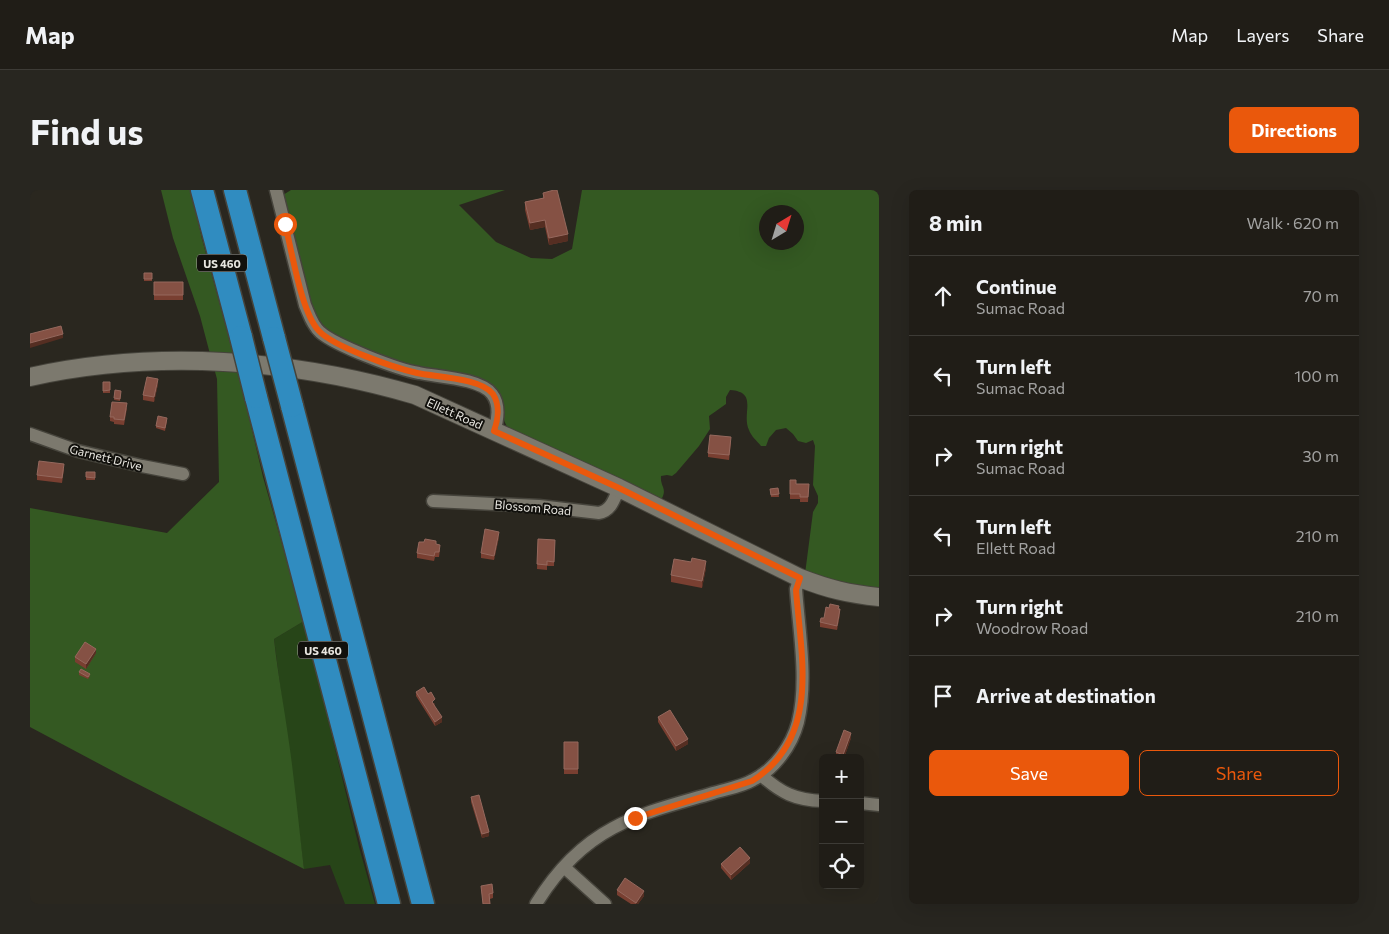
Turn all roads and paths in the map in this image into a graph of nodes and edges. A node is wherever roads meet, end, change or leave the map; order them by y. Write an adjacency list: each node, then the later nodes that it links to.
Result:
1 (202, 190): 17 (highway, US 460, bridge)
2 (235, 190): 18 (highway, US 460, bridge)
3 (276, 190): 5 (street)
4 (30, 377): 5 (street, Ellett Road)
5 (494, 431): 8 (street, Ellett Road)
6 (30, 434): 7 (street, Garnett Drive)
7 (182, 474)
8 (619, 488): 9 (street, Blossom Road); 10 (street, Ellett Road)
9 (433, 501)
10 (800, 578): 11 (street, Ellett Road); 12 (street)
11 (879, 597)
12 (761, 775): 13 (street); 16 (street)
13 (819, 801)
14 (864, 803): 15 (street)
15 (879, 805)
16 (564, 867): 19 (street); 20 (street)
17 (389, 904)
18 (423, 904)
19 (536, 904)
20 (606, 904)

